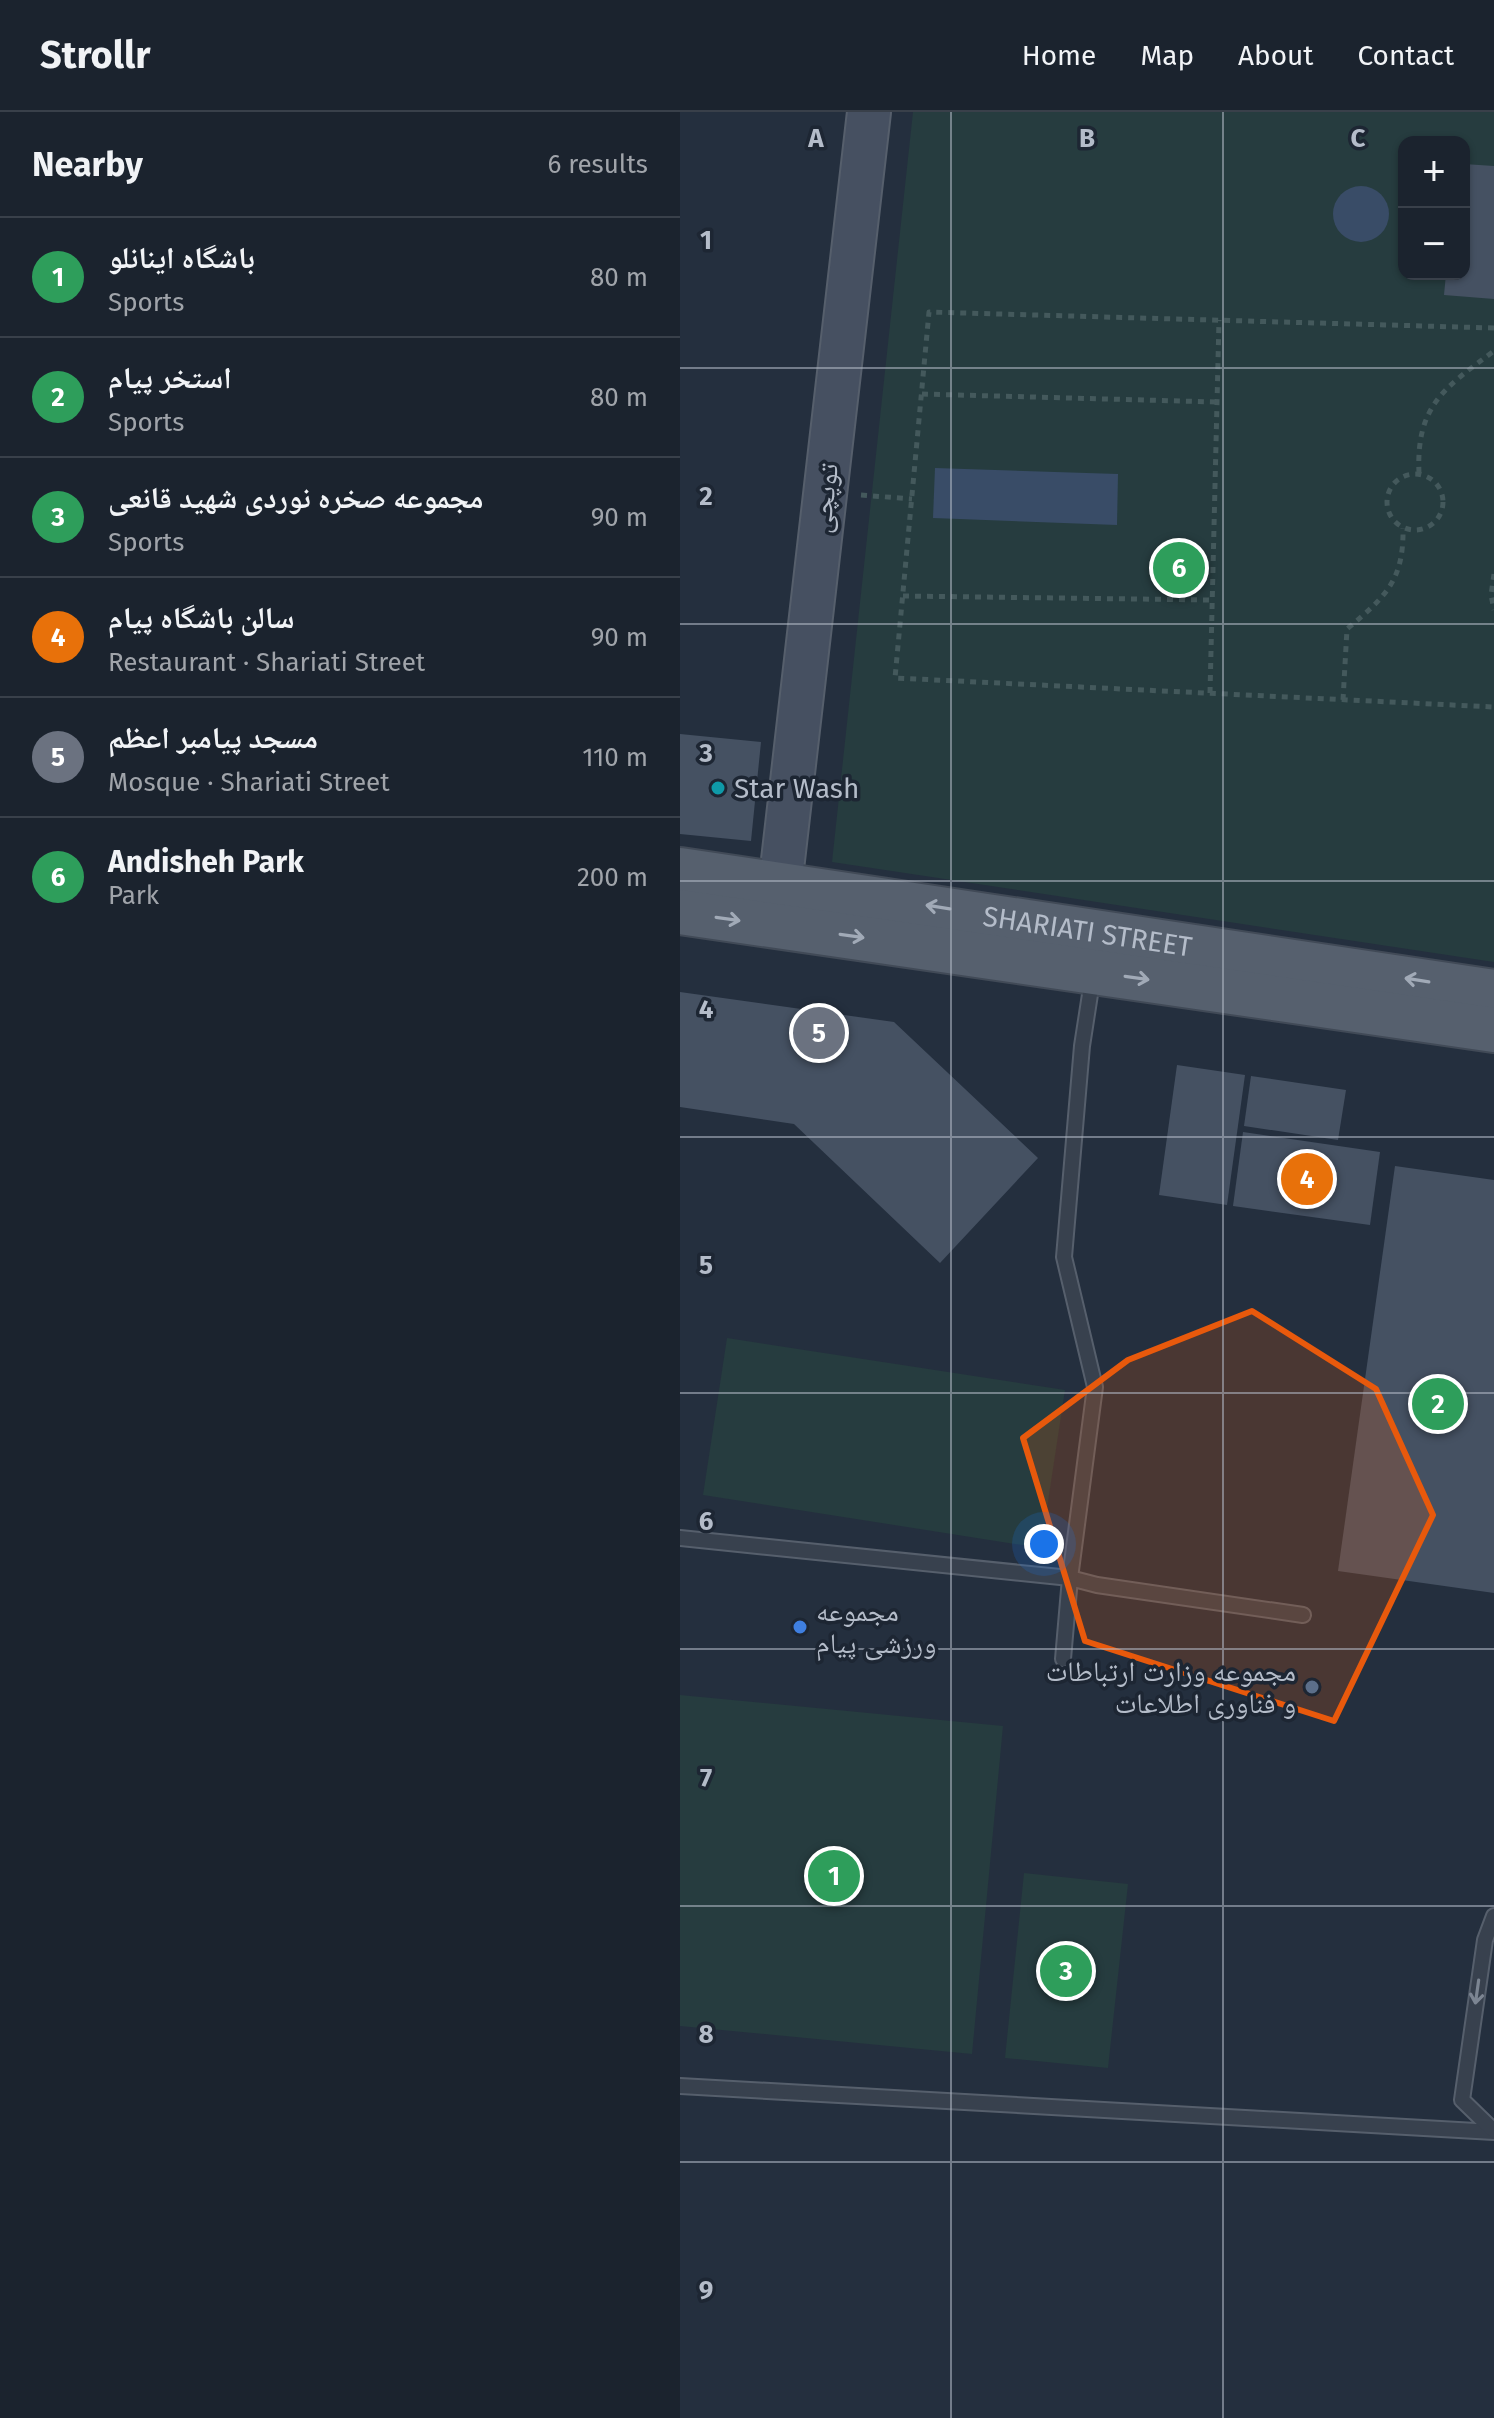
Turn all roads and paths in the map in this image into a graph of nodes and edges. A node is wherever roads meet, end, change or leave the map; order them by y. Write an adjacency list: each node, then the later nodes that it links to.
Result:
1 (869, 112): 8 (main road, توپچی)
2 (1219, 320): 3 (path); 5 (path); 6 (path)
3 (1494, 328)
4 (1494, 351): 7 (path)
5 (922, 394): 6 (path); 9 (path)
6 (1217, 402): 13 (path)
7 (1419, 473): 10 (path); 10 (path)
8 (825, 491): 9 (path); 19 (main road, توپچی)
9 (912, 499): 12 (path)
10 (1403, 528): 16 (path)
11 (1494, 574): 14 (path)
12 (903, 596): 13 (path); 15 (path)
13 (1212, 600): 15 (path)
14 (1494, 610)
15 (1210, 693): 16 (path)
16 (1343, 700): 17 (path)
17 (1494, 707)
18 (680, 870): 19 (main road, SHARIATI STREET)
19 (778, 904): 20 (main road, SHARIATI STREET, one-way to 19); 21 (main road, SHARIATI STREET, one-way to 21); 22 (main road, SHARIATI STREET, one-way to 19)
20 (680, 912)
21 (1093, 971): 23 (main road, SHARIATI STREET, one-way to 23); 25 (lane)
22 (1494, 992)
23 (1494, 1030)
24 (680, 1538): 25 (lane)
25 (1070, 1578): 26 (lane); 27 (lane)
26 (1303, 1615)
27 (1063, 1659)
28 (1494, 1916): 30 (lane, one-way to 30)
29 (680, 2086): 30 (lane)
30 (1493, 2132)

